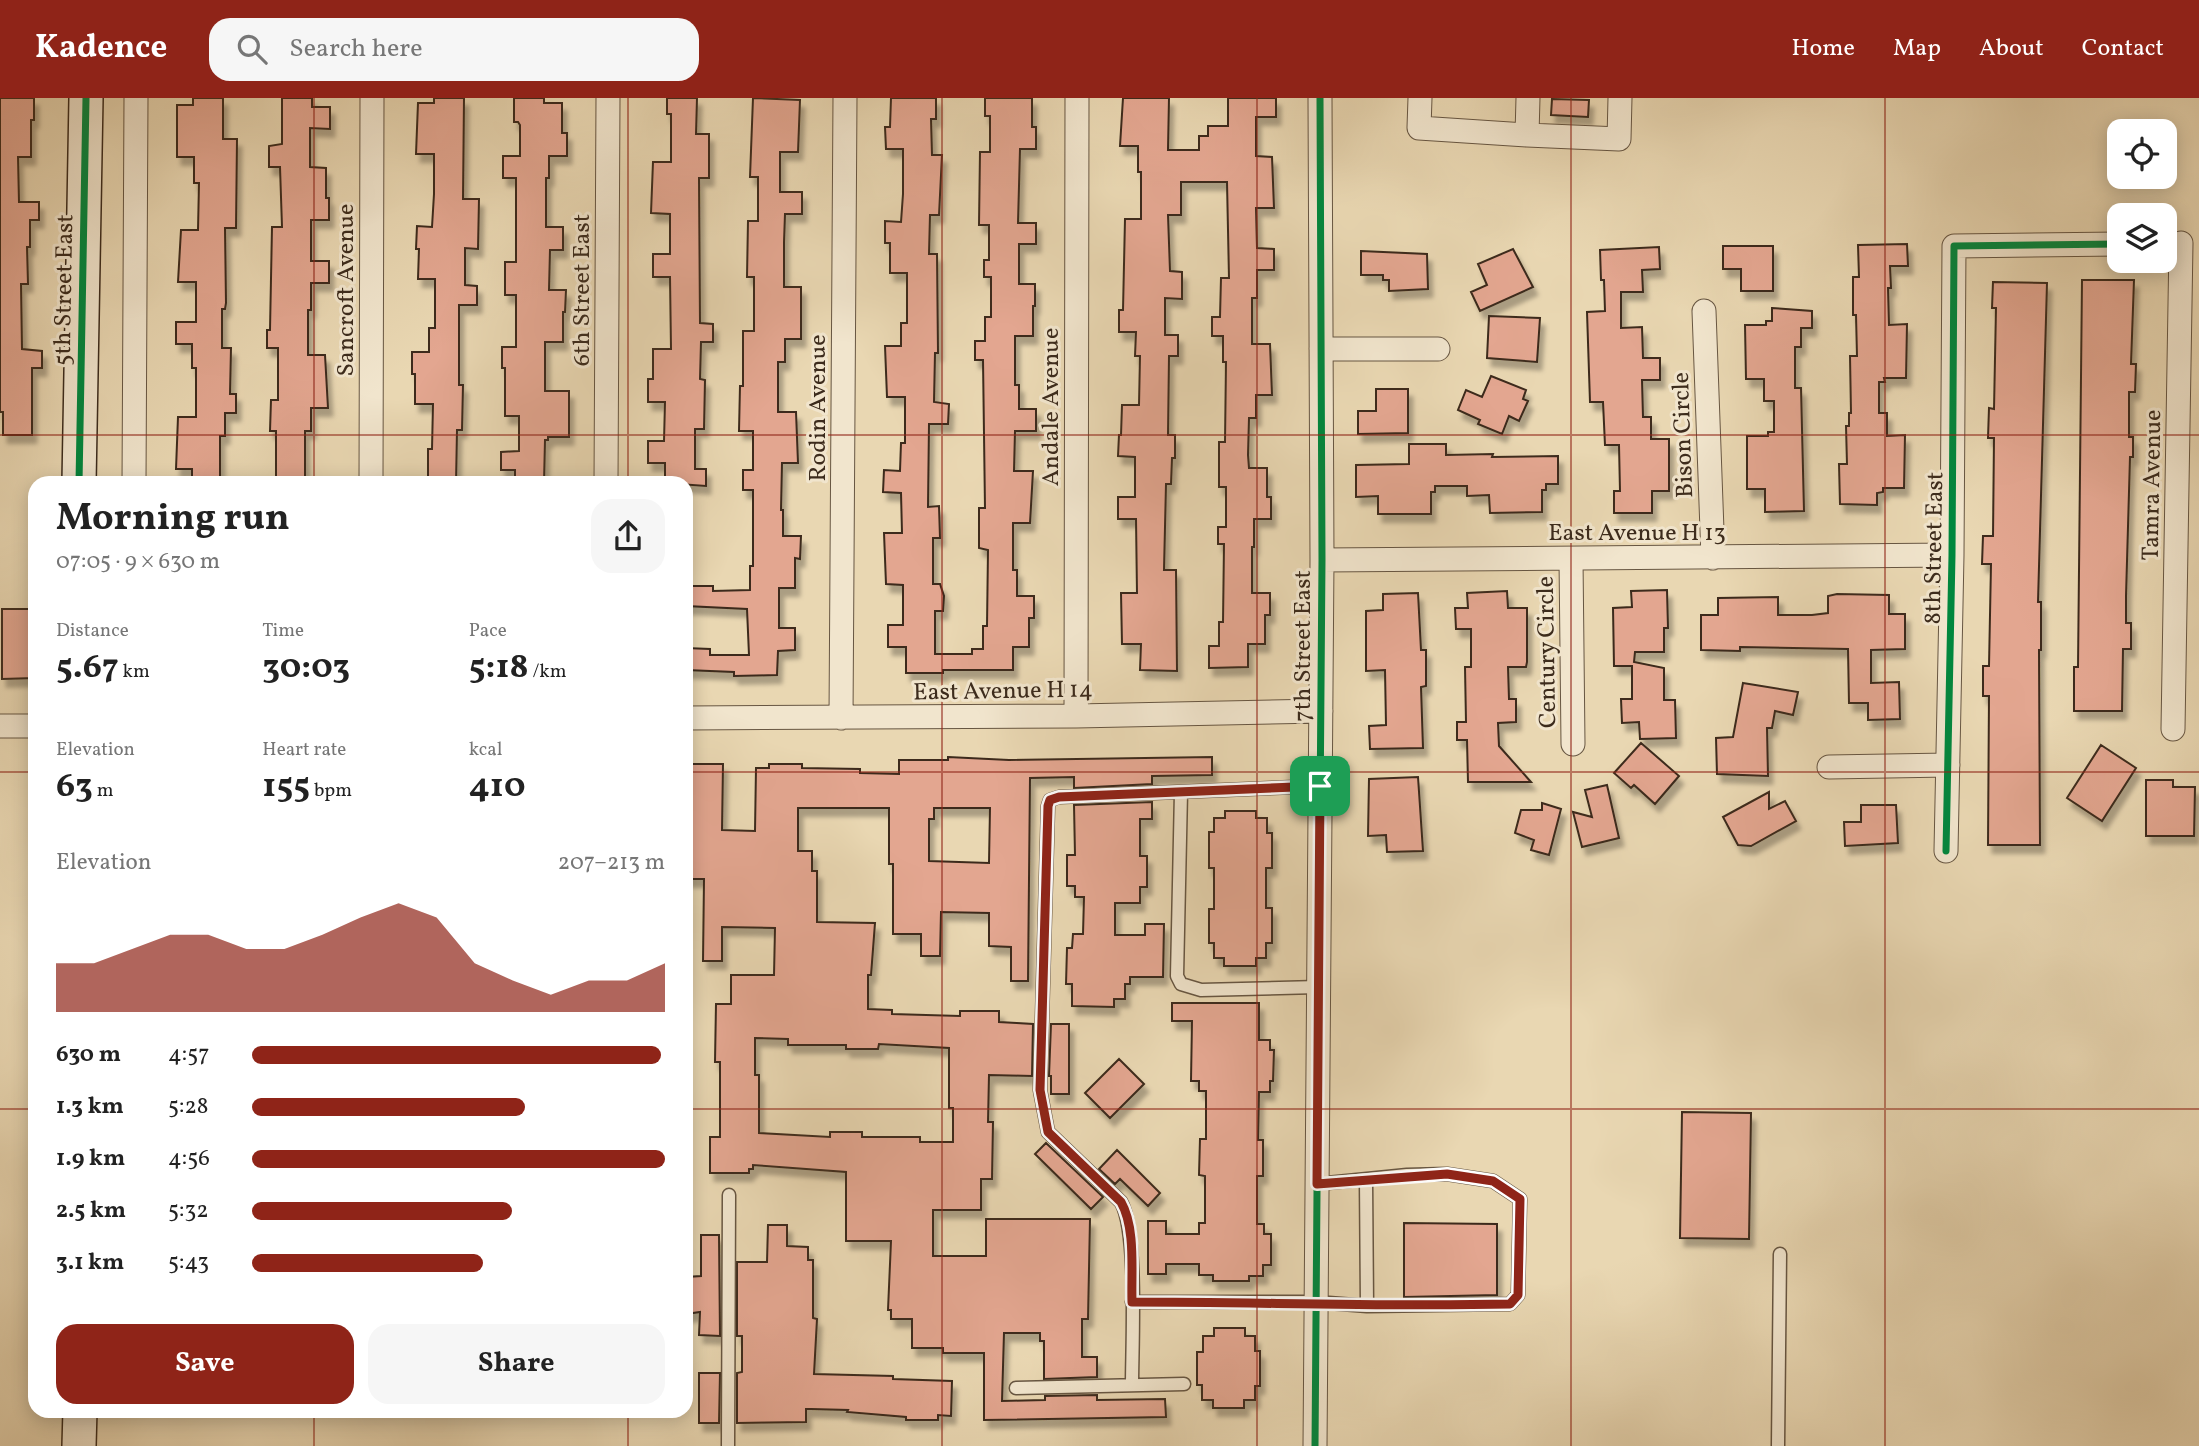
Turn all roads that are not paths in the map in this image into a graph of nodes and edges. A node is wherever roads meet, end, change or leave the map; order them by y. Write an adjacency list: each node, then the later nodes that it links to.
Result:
1 (86, 98): 17 (street, 5th Street East)
2 (136, 98): 18 (street)
3 (372, 98): 19 (street, Sancroft Avenue)
4 (608, 98): 20 (street, 6th Street East)
5 (845, 98): 28 (street, Rodin Avenue)
6 (1077, 98): 26 (street, Andale Avenue)
7 (1320, 98): 15 (street, 7th Street East)
8 (1420, 98): 11 (street)
9 (1528, 98): 11 (street)
10 (1620, 98): 11 (street)
11 (1527, 135)
12 (2182, 243): 31 (street, Tamra Avenue)
13 (2107, 244): 21 (street, 8th Street East)
14 (1704, 311): 22 (street, Bison Circle)
15 (1321, 349): 16 (street); 23 (street, 7th Street East)
16 (1438, 349)
17 (79, 476)
18 (134, 476)
19 (371, 476)
20 (606, 476)
21 (1952, 555): 22 (street, East Avenue H 13); 33 (street, 8th Street East)
22 (1713, 558): 24 (street, East Avenue H 13)
23 (1322, 559): 24 (street, East Avenue H 13); 25 (street, 7th Street East)
24 (1571, 559): 32 (street, Century Circle)
25 (1321, 711): 26 (street, East Avenue H 14); 35 (street, 7th Street East)
26 (1076, 716): 28 (street, East Avenue H 14)
27 (693, 718): 28 (street, East Avenue H 14)
28 (841, 718)
29 (0, 726): 30 (street)
30 (28, 726)
31 (2173, 729)
32 (1573, 744)
33 (1948, 765): 34 (street); 37 (street, 8th Street East)
34 (1829, 767)
35 (1320, 786): 36 (lane); 38 (street, 7th Street East)
36 (1181, 792): 38 (lane); 43 (lane)
37 (1946, 851)
38 (1318, 987): 40 (street, 7th Street East)
39 (1366, 1180): 40 (lane); 45 (lane); 45 (lane)
40 (1317, 1184): 44 (street, 7th Street East)
41 (729, 1195): 51 (lane)
42 (1780, 1254): 53 (lane)
43 (1132, 1302): 44 (lane); 47 (lane)
44 (1316, 1302): 45 (lane); 52 (street, 7th Street East)
45 (1367, 1306)
46 (1184, 1384): 47 (lane)
47 (1132, 1385): 48 (lane)
48 (1016, 1388)
49 (80, 1418): 50 (street)
50 (79, 1446)
51 (728, 1446)
52 (1315, 1446)
53 (1777, 1446)

